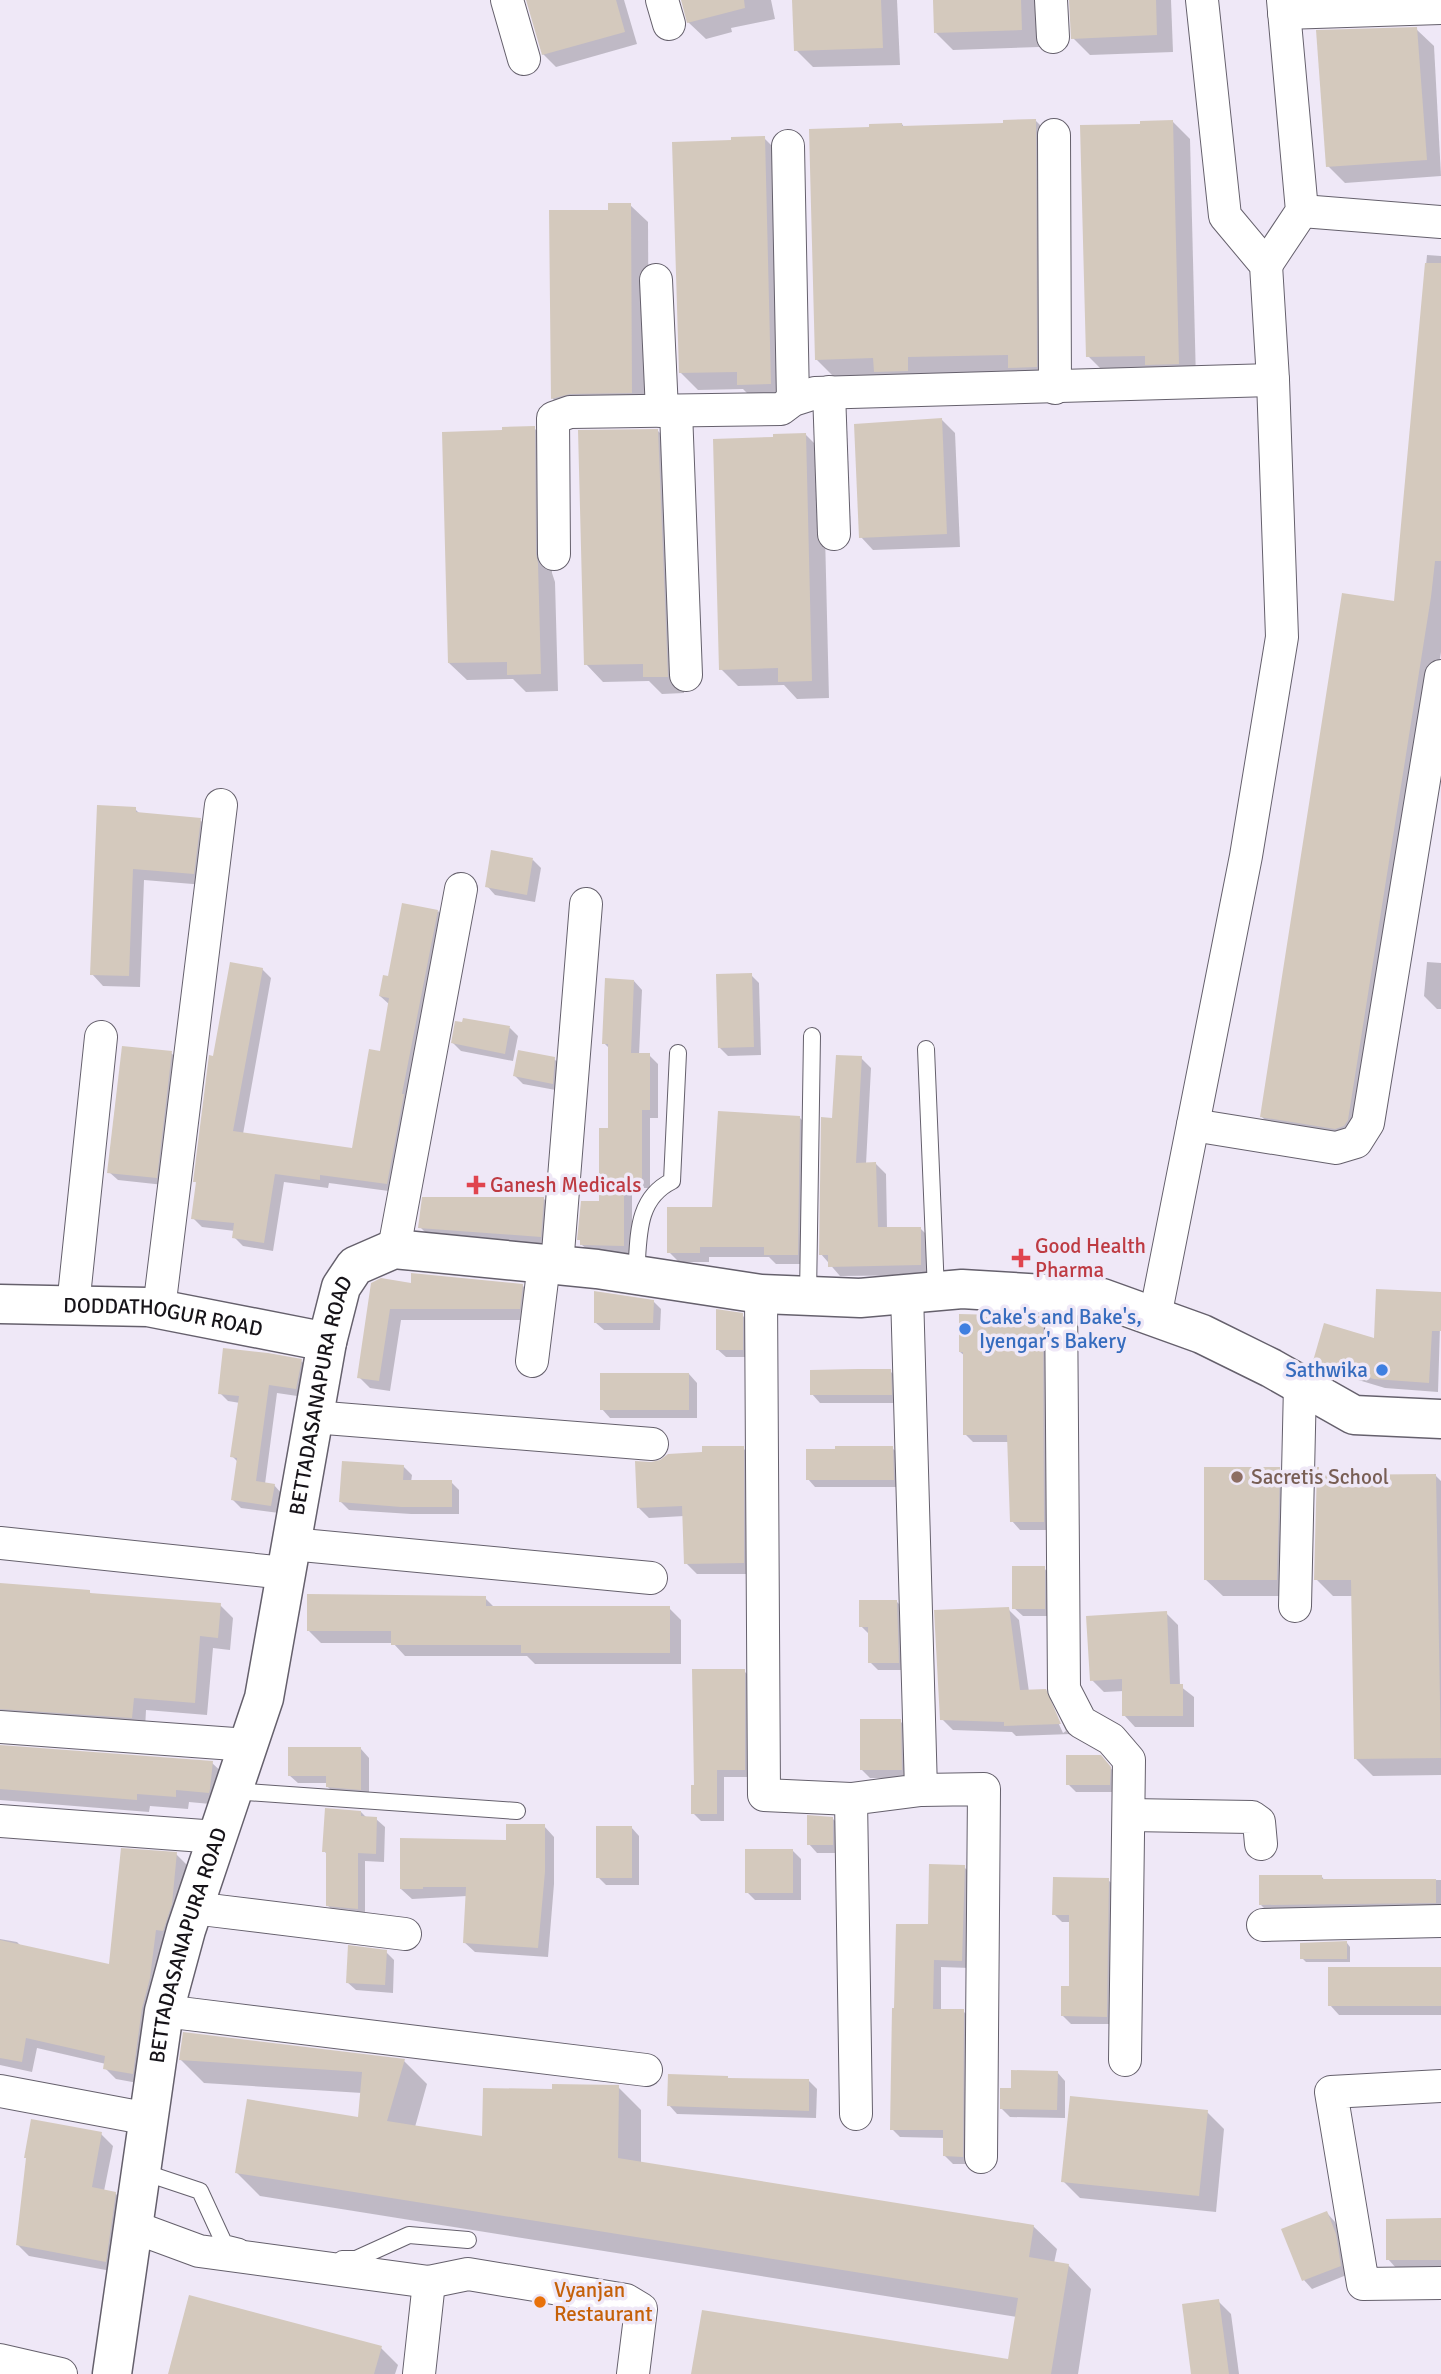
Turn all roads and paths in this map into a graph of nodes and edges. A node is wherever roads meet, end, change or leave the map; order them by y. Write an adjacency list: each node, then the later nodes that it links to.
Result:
1 (508, 0): 7 (street)
2 (1051, 0): 6 (street)
3 (1202, 0): 12 (street)
4 (1283, 6): 5 (street); 10 (street)
5 (1441, 8)
6 (1053, 37)
7 (524, 59)
8 (1055, 135): 15 (street)
9 (788, 146): 17 (street)
10 (1302, 211): 11 (street); 12 (street)
11 (1441, 222)
12 (1266, 265): 14 (street)
13 (656, 280): 18 (street)
14 (1273, 380): 15 (street); 30 (street)
15 (1055, 387): 16 (street)
16 (829, 392): 17 (street); 19 (street)
17 (793, 400): 18 (street)
18 (669, 411): 20 (street); 21 (street)
19 (834, 534)
20 (554, 554)
21 (686, 675)
22 (1441, 676): 30 (street)
23 (221, 805): 40 (street)
24 (461, 890): 31 (street)
25 (586, 904): 32 (street)
26 (812, 1036): 37 (lane)
27 (101, 1037): 39 (street)
28 (926, 1049): 34 (lane)
29 (678, 1053): 33 (lane)
30 (1193, 1125): 41 (street)
31 (394, 1249): 32 (street, BETTADASANAPURA ROAD); 42 (street, BETTADASANAPURA ROAD)
32 (550, 1265): 33 (street, BETTADASANAPURA ROAD); 43 (street)
33 (636, 1275): 35 (street, BETTADASANAPURA ROAD)
34 (922, 1292): 36 (street, BETTADASANAPURA ROAD); 37 (street, BETTADASANAPURA ROAD); 54 (street)
35 (761, 1294): 37 (street, BETTADASANAPURA ROAD); 56 (street)
36 (1061, 1295): 41 (street, BETTADASANAPURA ROAD); 58 (street)
37 (808, 1296)
38 (0, 1304): 39 (street, DODDATHOGUR ROAD)
39 (73, 1306): 40 (street, DODDATHOGUR ROAD)
40 (159, 1310): 42 (street, DODDATHOGUR ROAD)
41 (1155, 1317): 44 (street, BETTADASANAPURA ROAD)
42 (327, 1342): 45 (street, BETTADASANAPURA ROAD)
43 (532, 1361)
44 (1300, 1385): 46 (street, BETTADASANAPURA ROAD); 51 (street)
45 (313, 1417): 47 (street); 49 (street, BETTADASANAPURA ROAD)
46 (1441, 1419)
47 (652, 1444)
48 (0, 1544): 49 (street)
49 (288, 1559): 50 (street); 53 (street, BETTADASANAPURA ROAD)
50 (651, 1577)
51 (1295, 1606)
52 (0, 1727): 53 (street)
53 (248, 1745): 55 (street, BETTADASANAPURA ROAD)
54 (921, 1790): 56 (street); 73 (street)
55 (233, 1791): 57 (lane); 60 (street, BETTADASANAPURA ROAD)
56 (851, 1799): 71 (street)
57 (517, 1811)
58 (1129, 1815): 61 (street); 67 (street)
59 (0, 1821): 60 (street)
60 (217, 1837): 62 (street, BETTADASANAPURA ROAD)
61 (1261, 1844)
62 (193, 1908): 65 (street); 66 (street, BETTADASANAPURA ROAD)
63 (1441, 1922): 64 (street)
64 (1263, 1925)
65 (405, 1934)
66 (164, 2011): 68 (street); 72 (street, BETTADASANAPURA ROAD)
67 (1125, 2060)
68 (646, 2070)
69 (1441, 2086): 78 (street)
70 (0, 2091): 72 (street)
71 (856, 2114)
72 (149, 2119): 74 (street, BETTADASANAPURA ROAD)
73 (981, 2157)
74 (143, 2172): 75 (street, BETTADASANAPURA ROAD); 76 (lane)
75 (134, 2227): 77 (street); 81 (street, BETTADASANAPURA ROAD)
76 (468, 2240)
77 (429, 2282): 82 (street); 83 (street)
78 (1441, 2283)
79 (0, 2360): 80 (street)
80 (61, 2374)
81 (113, 2374)
82 (419, 2374)
83 (632, 2374)

